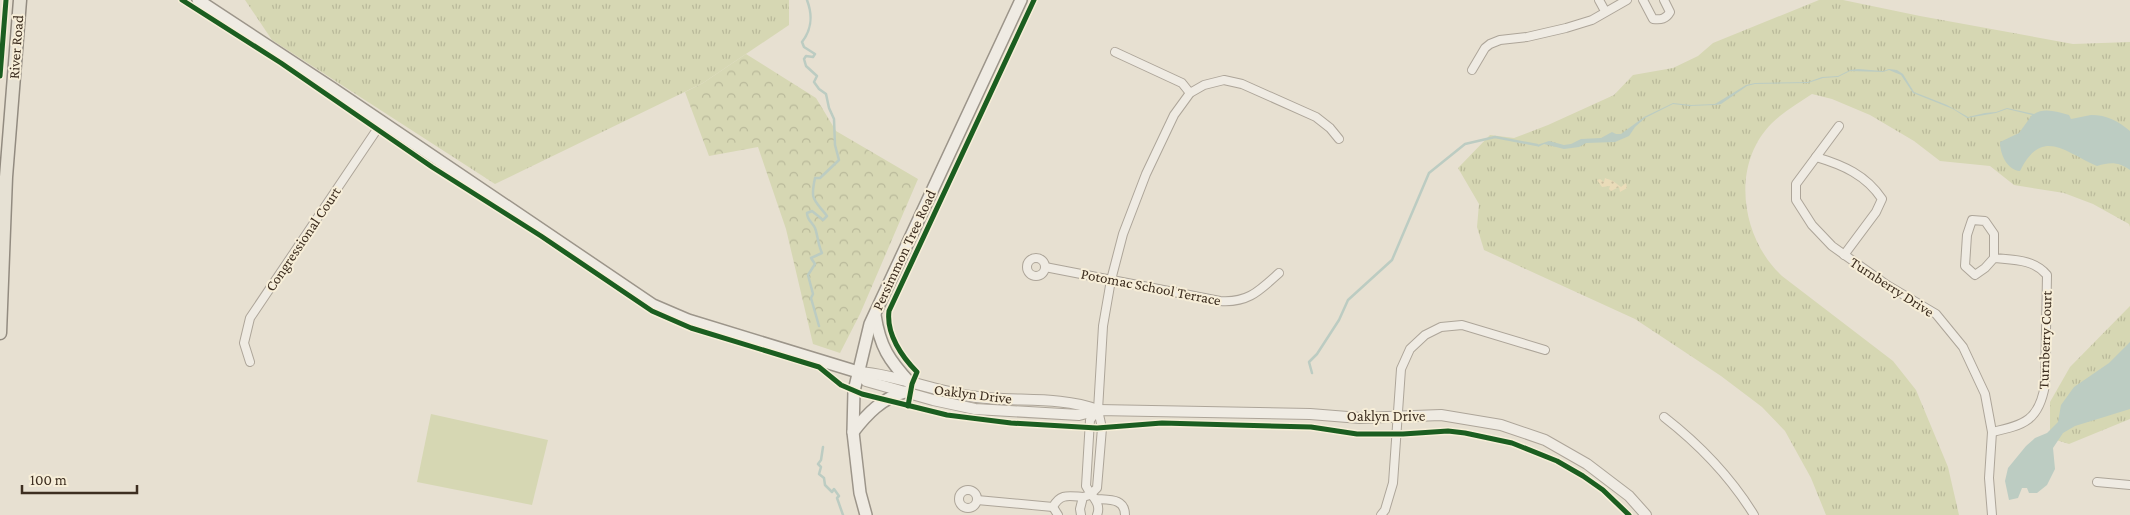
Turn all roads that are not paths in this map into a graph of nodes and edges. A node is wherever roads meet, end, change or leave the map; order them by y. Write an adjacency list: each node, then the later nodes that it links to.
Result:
1 (20, 0): 21 (main road, River Road)
2 (198, 0): 12 (main road)
3 (1021, 0): 22 (main road, Persimmon Tree Road)
4 (1599, 0): 8 (street)
5 (1626, 0): 8 (street)
6 (1643, 0): 7 (street)
7 (1664, 0)
8 (1606, 12): 10 (street)
9 (1115, 52): 11 (street)
10 (1472, 70)
11 (1190, 93): 14 (street); 20 (street)
12 (382, 122): 25 (street, Congressional Court); 26 (main road)
13 (1839, 126): 15 (street, Turnberry Drive)
14 (1339, 139)
15 (1816, 157): 16 (street, Turnberry Drive); 16 (street, Turnberry Drive)
16 (1844, 255): 32 (street, Turnberry Drive)
17 (1994, 258): 17 (street); 32 (street, Turnberry Court)
18 (1045, 267): 20 (street, Potomac School Terrace)
19 (1279, 273): 20 (street, Potomac School Terrace)
20 (1111, 280): 28 (street)
21 (1, 291): 23 (main road, River Road)
22 (875, 314): 26 (main road, Persimmon Tree Road); 27 (main road)
23 (0, 333)
24 (1545, 350): 29 (street)
25 (250, 362)
26 (858, 372): 27 (street, Oaklyn Drive); 31 (main road, Persimmon Tree Road)
27 (908, 388): 28 (street, Oaklyn Drive); 31 (main road)
28 (1098, 410): 29 (street, Oaklyn Drive); 35 (street)
29 (1397, 417): 43 (street); 44 (street, Oaklyn Drive)
30 (1664, 417): 45 (street)
31 (852, 432): 38 (main road, Persimmon Tree Road)
32 (1992, 432): 46 (street, Turnberry Drive)
33 (2098, 482): 34 (street)
34 (2130, 485)
35 (1090, 497): 37 (street); 40 (street); 41 (street); 42 (street)
36 (978, 500): 37 (street)
37 (1053, 507): 39 (street)
38 (866, 515)
39 (1058, 515)
40 (1080, 515)
41 (1097, 515)
42 (1125, 515)
43 (1381, 515)
44 (1646, 515)
45 (1754, 515)
46 (1992, 515)

